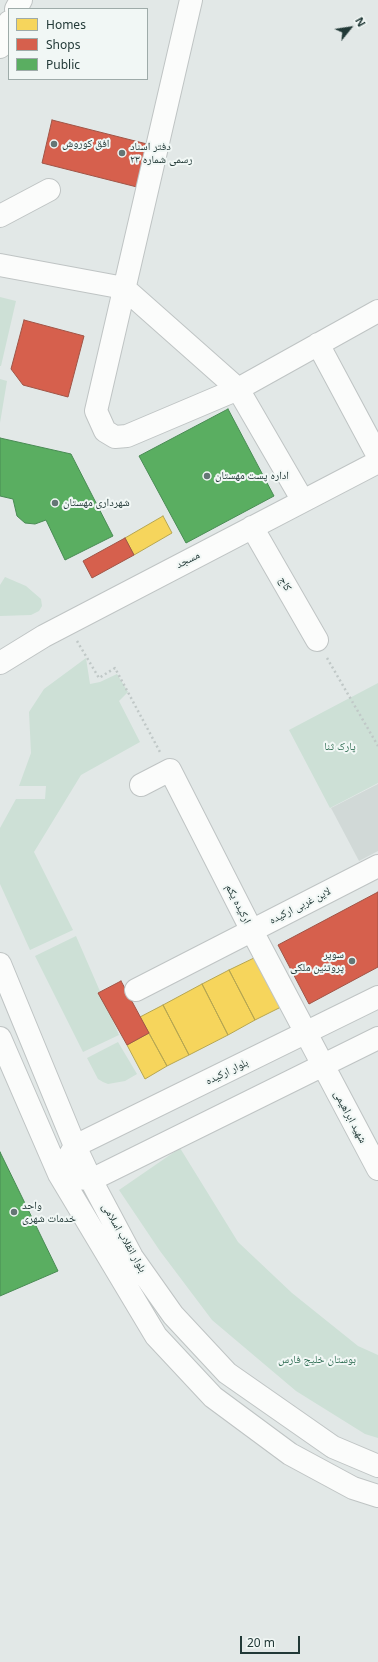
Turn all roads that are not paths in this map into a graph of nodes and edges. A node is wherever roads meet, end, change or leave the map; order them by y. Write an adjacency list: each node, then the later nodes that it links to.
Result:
1 (191, 0): 7 (street)
2 (8, 27): 3 (street)
3 (0, 47)
4 (48, 190): 5 (street)
5 (0, 216)
6 (0, 265): 7 (street)
7 (124, 288): 10 (street); 10 (street)
8 (378, 311): 9 (street)
9 (318, 344): 10 (street); 11 (street)
10 (238, 389): 13 (street)
11 (378, 456)
12 (378, 462): 13 (street, مسجد)
13 (303, 501): 14 (street, مسجد)
14 (252, 527): 15 (street, کاج); 16 (street, مسجد)
15 (317, 640)
16 (0, 662)
17 (141, 785): 19 (street, ارکیده یکم)
18 (378, 866): 19 (street, لاین غربی ارکیده)
19 (252, 931): 21 (street, لاین غربی ارکیده); 23 (street, ارکیده یکم)
20 (0, 964): 27 (street, بلوار انقلاب اسلامی)
21 (136, 990)
22 (378, 997): 23 (street, بلوار ارکیده)
23 (306, 1034): 26 (street, ارکیده یکم); 27 (street, بلوار ارکیده)
24 (0, 1038): 29 (street, بلوار انقلاب اسلامی)
25 (378, 1038): 26 (street)
26 (323, 1065): 28 (street, شهید ابراهیمی); 30 (street)
27 (75, 1146): 29 (street); 30 (street, بلوار انقلاب اسلامی)
28 (378, 1169)
29 (60, 1174): 30 (street); 32 (street, بلوار انقلاب اسلامی)
30 (91, 1180): 31 (street, بلوار انقلاب اسلامی)
31 (378, 1466)
32 (378, 1496)

